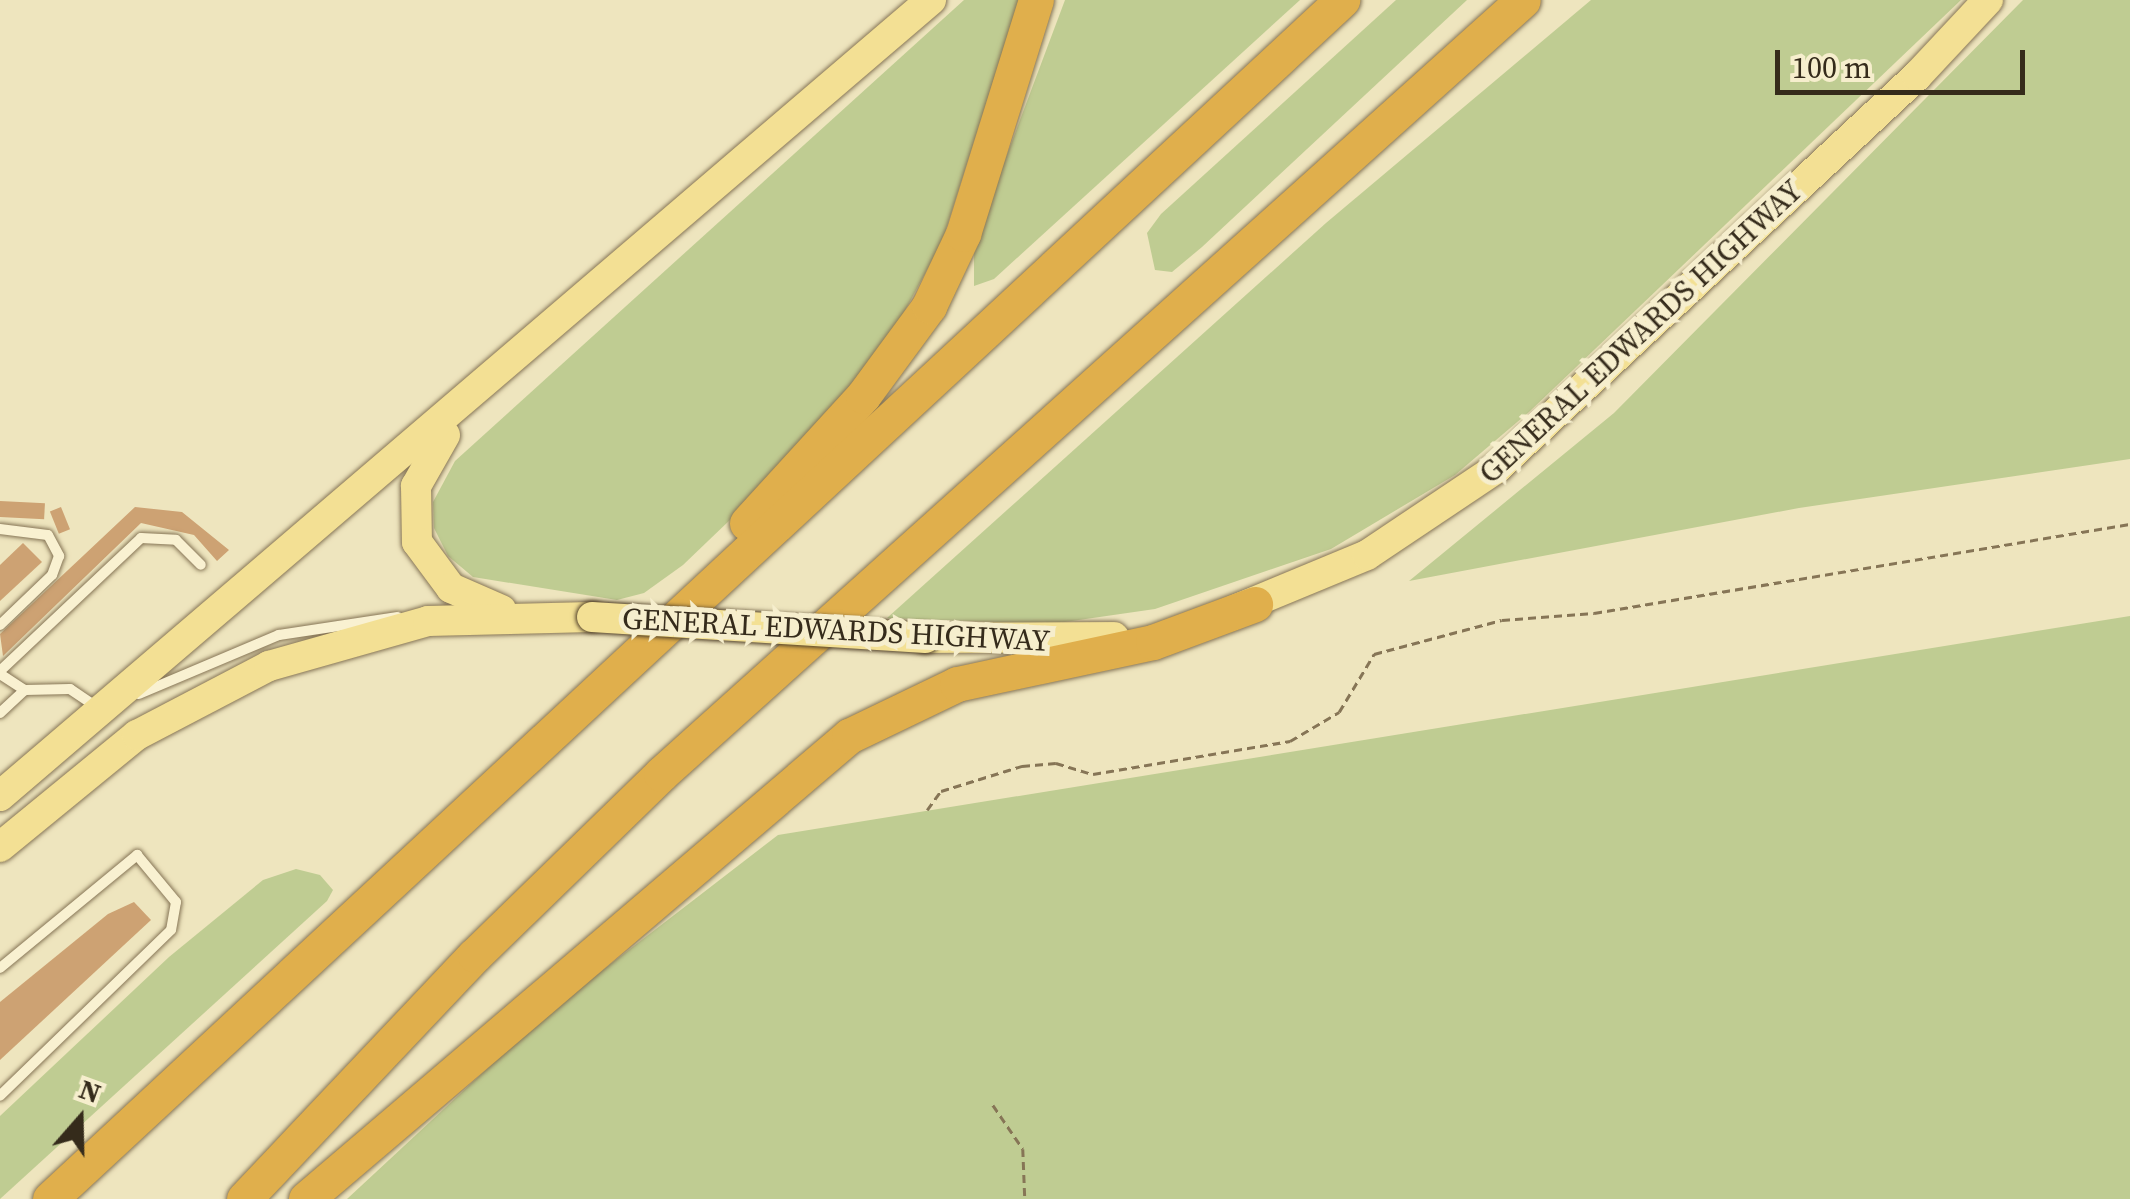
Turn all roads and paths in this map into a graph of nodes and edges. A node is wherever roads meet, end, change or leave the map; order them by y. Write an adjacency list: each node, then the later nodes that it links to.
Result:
1 (932, 0): 6 (main road)
2 (1036, 0): 14 (highway)
3 (1342, 0): 14 (highway)
4 (1523, 0): 26 (highway)
5 (1988, 0): 10 (main road, GENERAL EDWARDS HIGHWAY)
6 (540, 342): 11 (main road); 17 (main road)
7 (2130, 524): 20 (path)
8 (0, 529): 13 (lane)
9 (201, 565): 15 (lane)
10 (1255, 604): 11 (main road, GENERAL EDWARDS HIGHWAY, bridge); 27 (highway)
11 (521, 614): 12 (main road, GENERAL EDWARDS HIGHWAY)
12 (443, 619): 17 (lane); 21 (main road, GENERAL EDWARDS HIGHWAY)
13 (0, 624)
14 (650, 642): 25 (highway)
15 (0, 672): 16 (lane)
16 (25, 690): 17 (lane); 18 (lane)
17 (100, 710): 19 (main road)
18 (0, 713)
19 (0, 796)
20 (927, 810)
21 (0, 847)
22 (0, 968): 23 (lane)
23 (0, 1096)
24 (993, 1105): 28 (path)
25 (50, 1199)
26 (244, 1199)
27 (306, 1199)
28 (1025, 1199)

